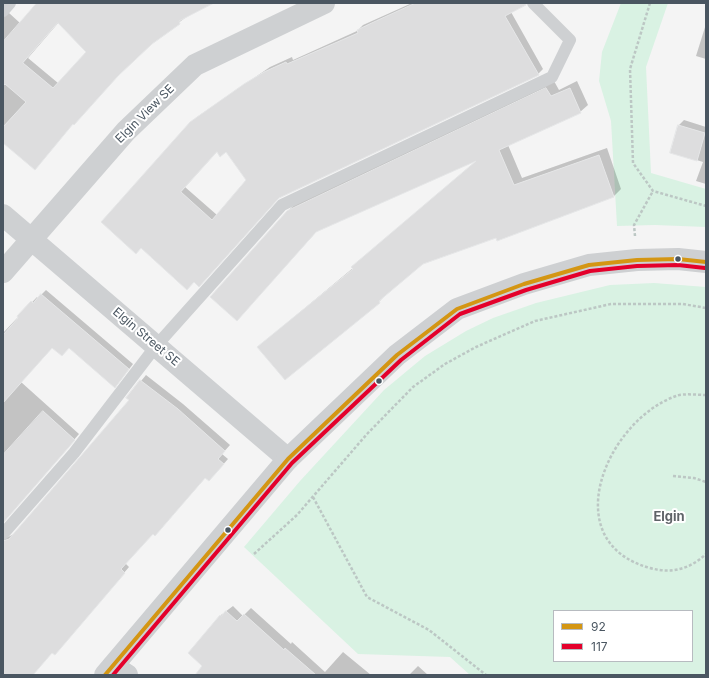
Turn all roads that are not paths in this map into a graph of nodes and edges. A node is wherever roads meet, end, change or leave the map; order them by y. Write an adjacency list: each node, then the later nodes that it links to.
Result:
1 (10, 3): 4 (lane)
2 (324, 3): 6 (street, Elgin View SE)
3 (533, 3): 9 (lane)
4 (3, 11)
5 (3, 214): 6 (street, Elgin Street SE)
6 (31, 239): 8 (street, Elgin View SE); 9 (street, Elgin Street SE)
7 (706, 262): 10 (street)
8 (3, 272)
9 (156, 346): 10 (street, Elgin Street SE); 11 (lane)
10 (288, 460): 12 (street)
11 (3, 534)
12 (115, 672)

